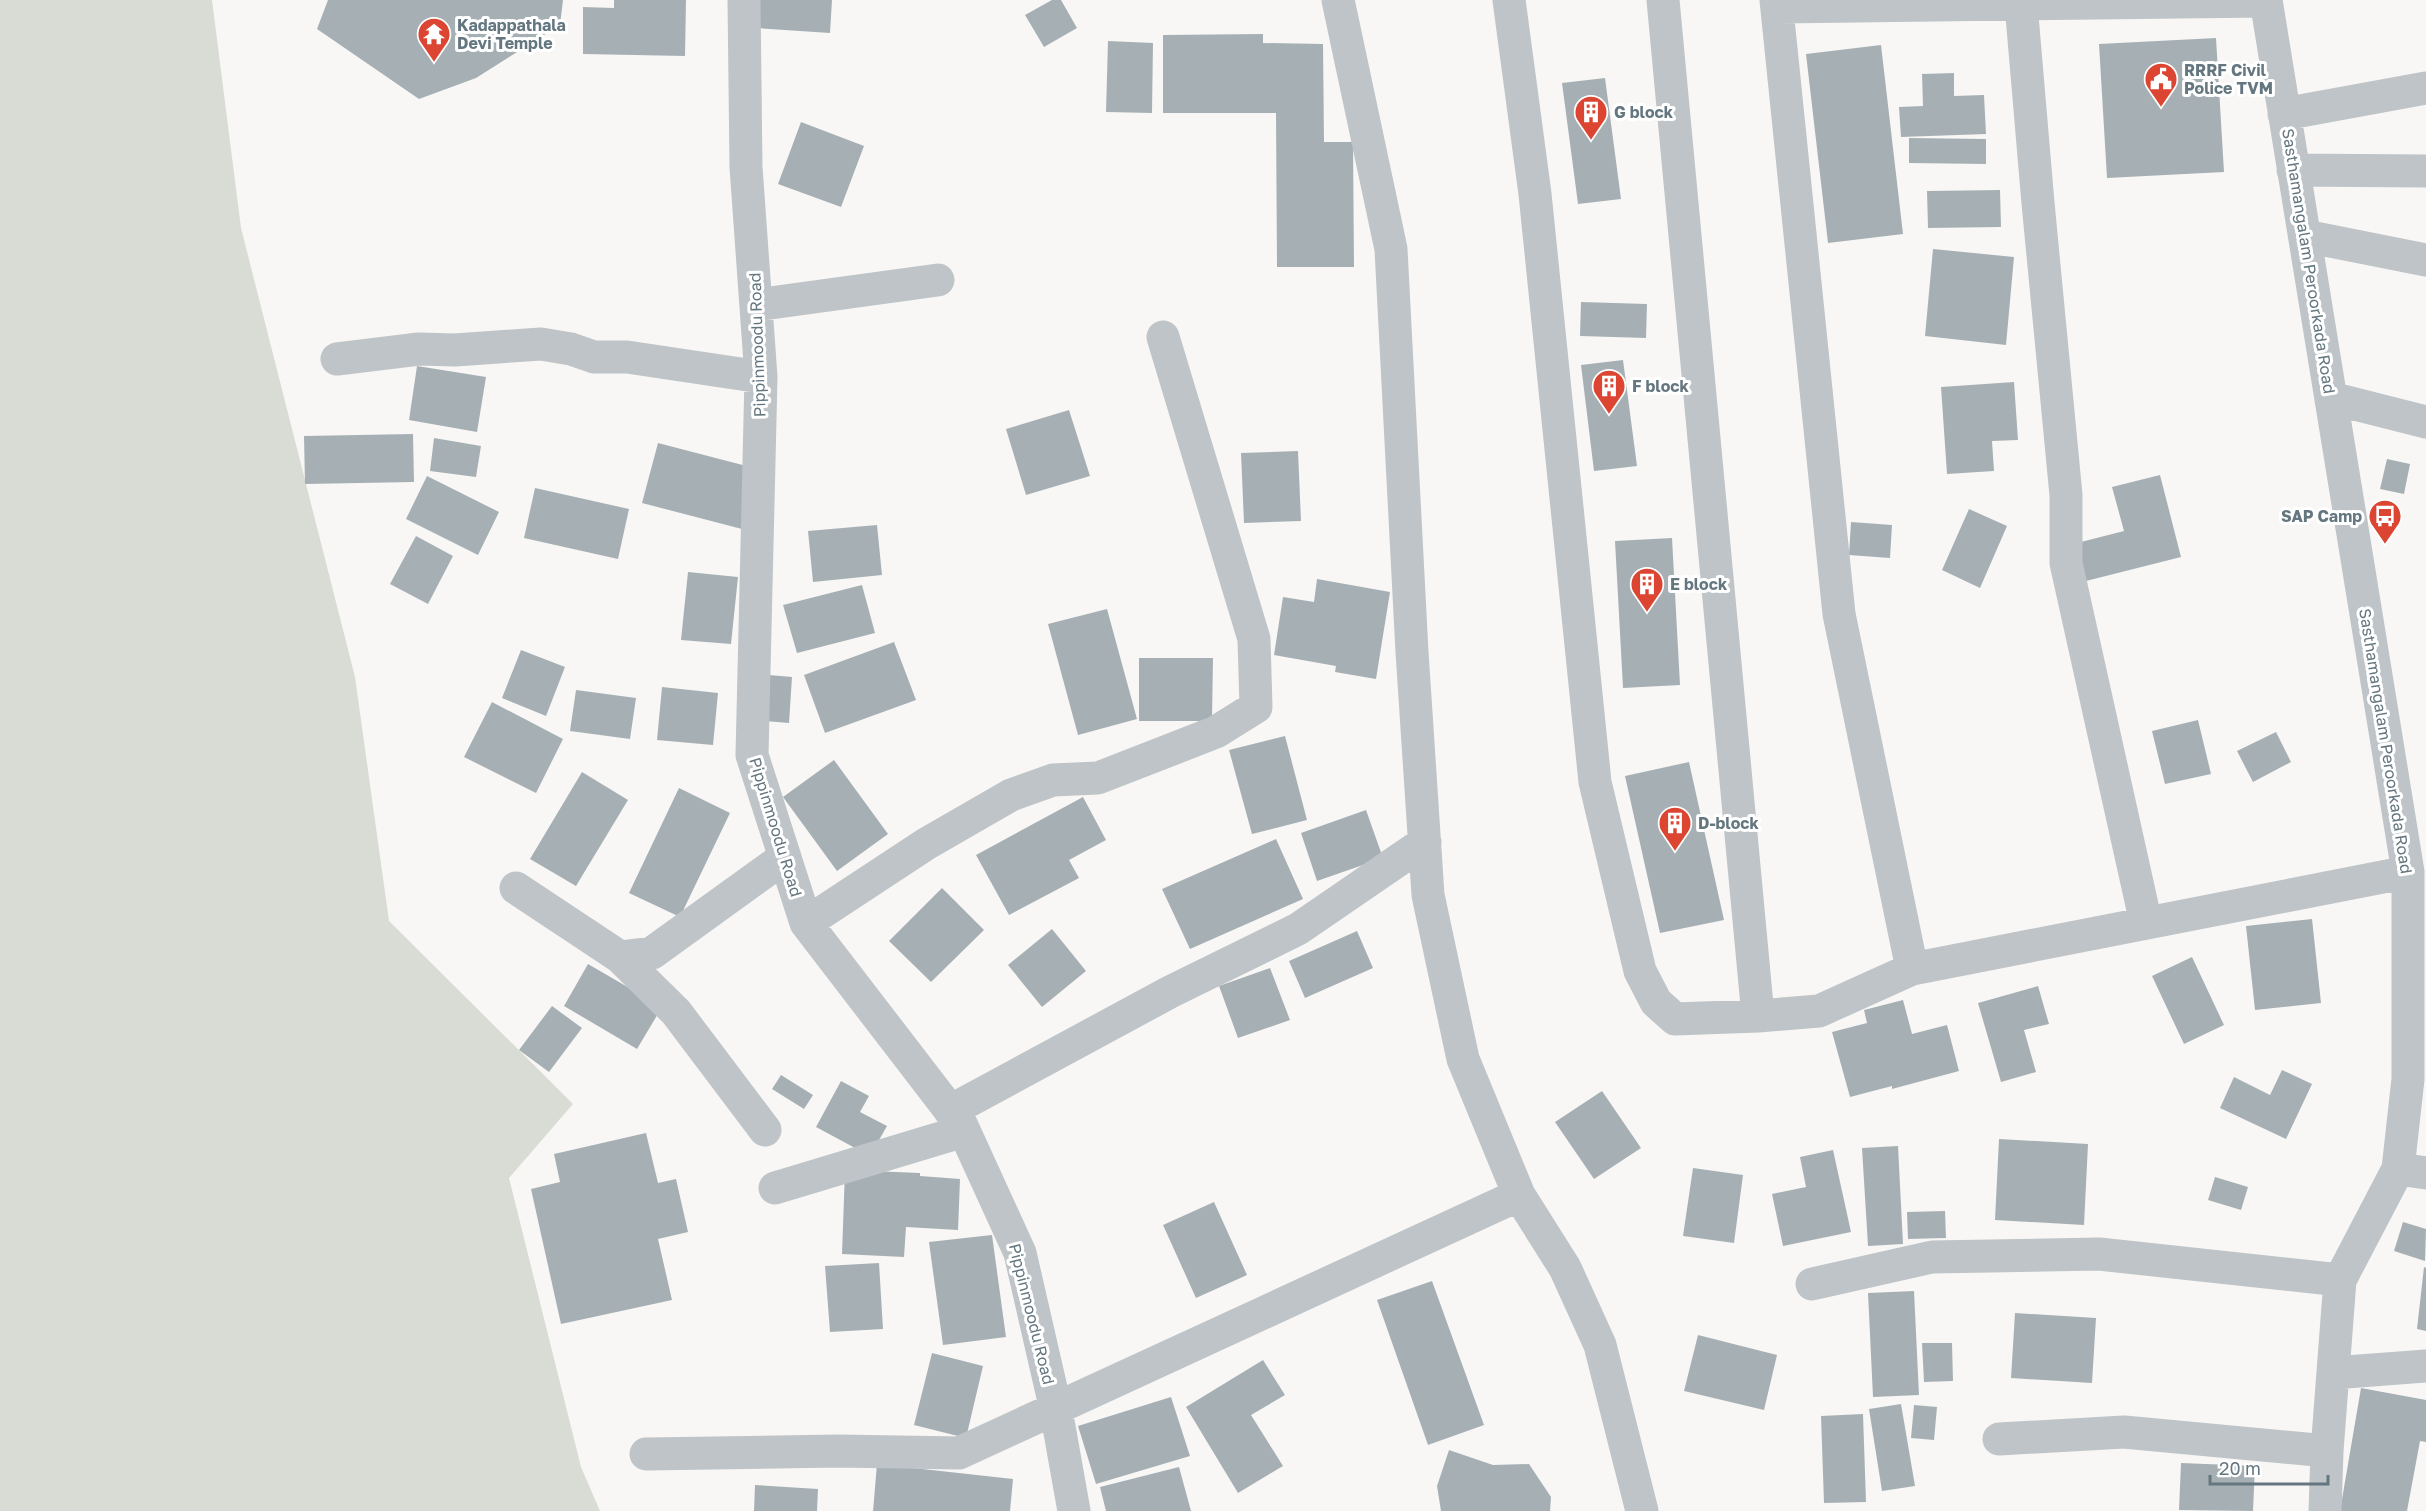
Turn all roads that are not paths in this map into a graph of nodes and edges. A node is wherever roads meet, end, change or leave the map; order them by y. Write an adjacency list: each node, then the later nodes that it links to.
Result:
1 (744, 0): 15 (street, Pippinmoodu Road)
2 (1338, 0): 21 (street)
3 (1509, 0): 29 (street)
4 (1663, 0): 29 (street)
5 (2266, 1): 7 (street); 9 (street, Sasthamangalam Peroorkada Road)
6 (1777, 3): 7 (street); 28 (street)
7 (2021, 4): 26 (street)
8 (2426, 88): 9 (street)
9 (2284, 114): 10 (street, Sasthamangalam Peroorkada Road)
10 (2293, 170): 11 (street); 12 (street, Sasthamangalam Peroorkada Road)
11 (2426, 171)
12 (2305, 236): 13 (street); 19 (street, Sasthamangalam Peroorkada Road)
13 (2426, 260)
14 (938, 280): 15 (street)
15 (756, 305): 18 (street, Pippinmoodu Road)
16 (1163, 337): 25 (street)
17 (337, 359): 18 (street)
18 (761, 377): 22 (street, Pippinmoodu Road)
19 (2331, 398): 20 (street); 23 (street, Sasthamangalam Peroorkada Road)
20 (2426, 422)
21 (1425, 842): 30 (street); 34 (street)
22 (785, 857): 25 (street, Pippinmoodu Road); 27 (street)
23 (2408, 872): 26 (street); 32 (street, Sasthamangalam Peroorkada Road)
24 (516, 888): 27 (street)
25 (806, 923): 30 (street, Pippinmoodu Road)
26 (2146, 923): 28 (street)
27 (620, 957): 31 (street)
28 (1912, 969): 29 (street)
29 (1758, 1016)
30 (957, 1121): 33 (street); 39 (street, Pippinmoodu Road)
31 (765, 1130)
32 (2412, 1171): 35 (street, Sasthamangalam Peroorkada Road)
33 (775, 1188)
34 (1519, 1195): 39 (street); 44 (street)
35 (2340, 1281): 36 (street); 38 (street, Sasthamangalam Peroorkada Road)
36 (1812, 1284)
37 (2426, 1366): 38 (street)
38 (2333, 1373): 41 (street, Sasthamangalam Peroorkada Road)
39 (1056, 1410): 42 (street); 43 (street, Pippinmoodu Road)
40 (1999, 1439): 41 (street)
41 (2327, 1451): 45 (street, Sasthamangalam Peroorkada Road)
42 (646, 1454)
43 (1074, 1511)
44 (1642, 1511)
45 (2325, 1511)

